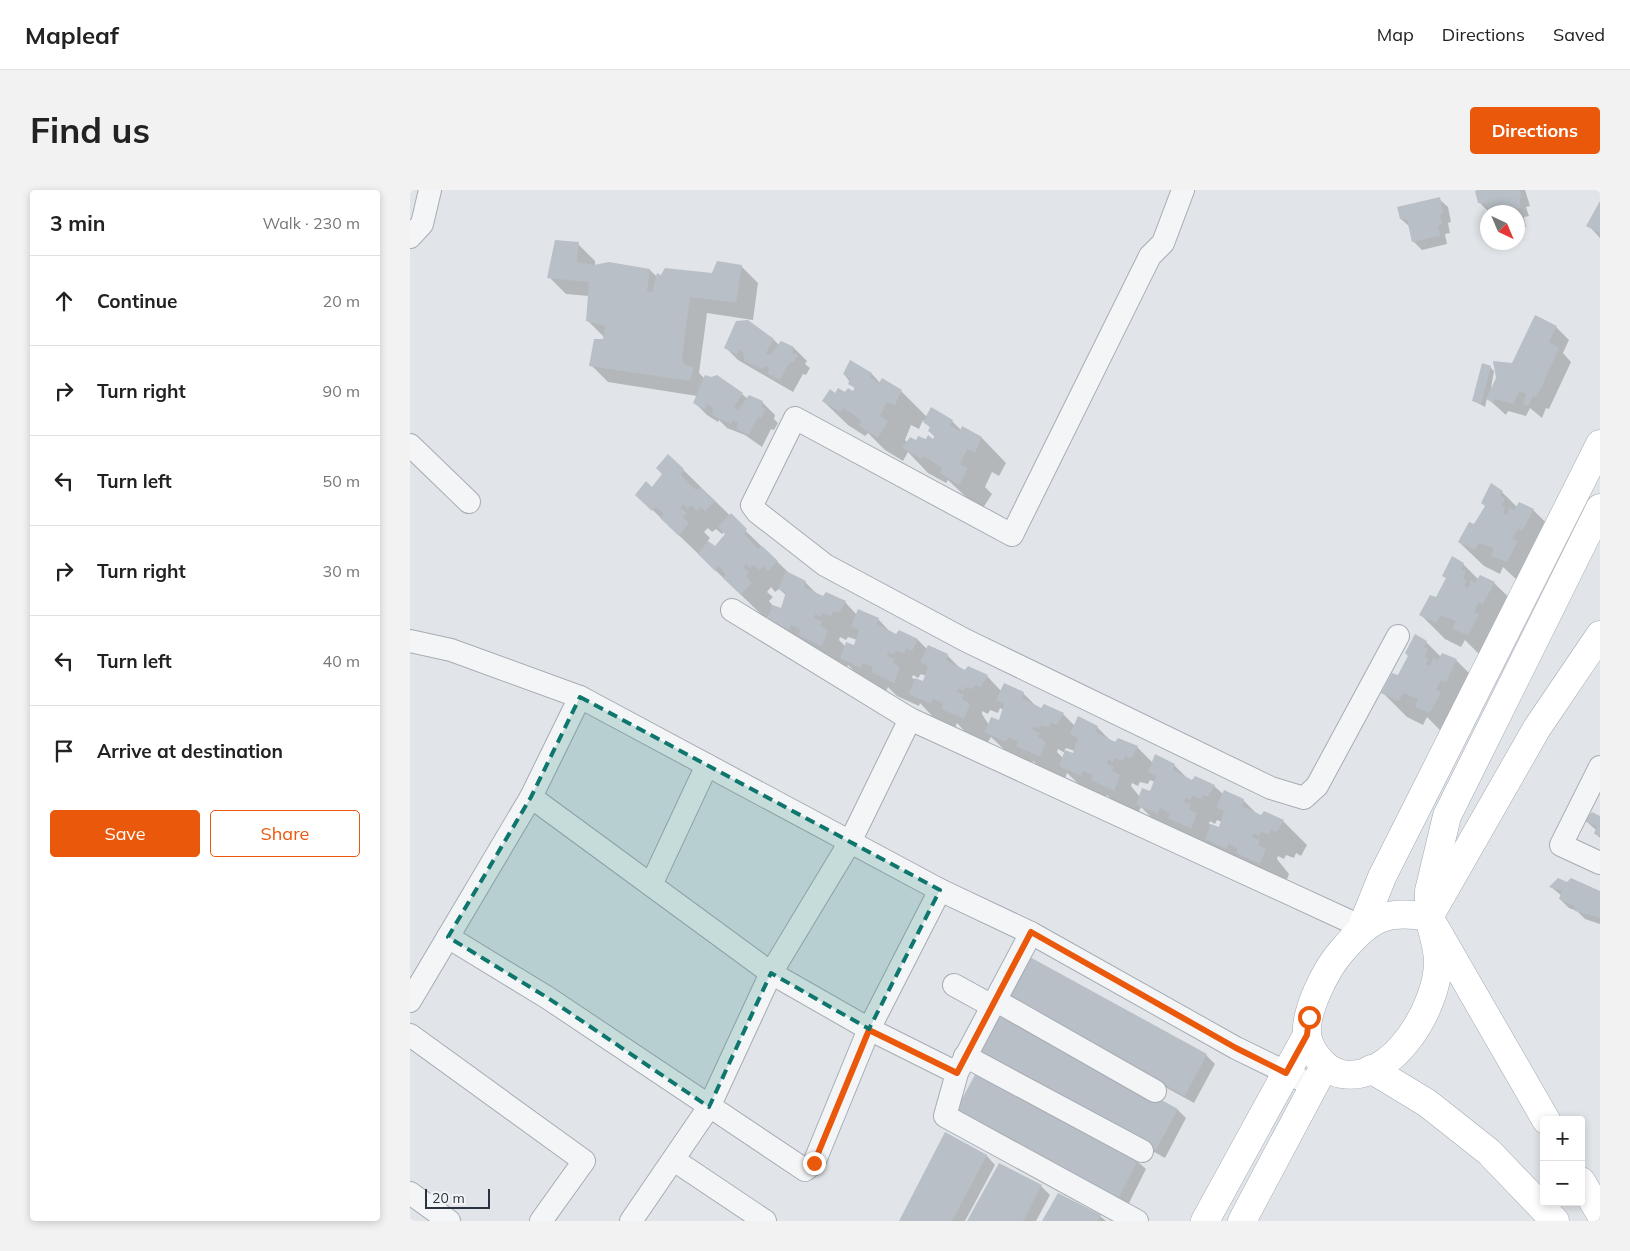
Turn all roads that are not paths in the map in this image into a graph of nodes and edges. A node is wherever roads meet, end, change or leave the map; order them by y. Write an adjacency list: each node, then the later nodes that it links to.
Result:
1 (430, 190): 3 (street)
2 (1183, 190): 10 (street)
3 (410, 237)
4 (1600, 444): 22 (main road)
5 (410, 445): 6 (street)
6 (469, 502)
7 (1600, 508): 21 (main road)
8 (732, 610): 13 (street)
9 (1600, 635): 21 (main road)
10 (1398, 636)
11 (410, 641): 12 (street)
12 (580, 697): 14 (street); 16 (street)
13 (910, 719): 17 (street); 22 (street)
14 (707, 765): 17 (street); 19 (street)
15 (1600, 767): 18 (street)
16 (532, 797): 19 (street); 24 (street)
17 (850, 842): 20 (street); 25 (street)
18 (1600, 863)
19 (650, 885): 25 (street)
20 (940, 890): 23 (street); 29 (street)
21 (1429, 917): 22 (main road); 33 (main road); 38 (main road)
22 (1362, 927): 31 (main road)
23 (1031, 932): 28 (street); 34 (street)
24 (448, 937): 27 (street); 37 (street)
25 (770, 973): 29 (street); 37 (street)
26 (954, 984): 28 (street)
27 (410, 1001)
28 (993, 1003): 32 (street); 36 (street)
29 (869, 1030): 32 (street); 37 (street)
30 (410, 1034): 45 (street)
31 (1307, 1035): 34 (main road); 35 (main road)
32 (961, 1064): 39 (street); 48 (street)
33 (1371, 1069): 35 (main road); 51 (main road)
34 (1286, 1073): 35 (street); 49 (main road)
35 (1319, 1077): 50 (main road)
36 (1156, 1091)
37 (708, 1107): 40 (street)
38 (1544, 1116)
39 (1142, 1152)
40 (674, 1160): 46 (street); 47 (street)
41 (1585, 1188): 43 (main road)
42 (410, 1193): 44 (street)
43 (1600, 1213)
44 (449, 1221)
45 (541, 1221)
46 (631, 1221)
47 (765, 1221)
48 (1137, 1221)
49 (1205, 1221)
50 (1242, 1221)
51 (1555, 1221)

